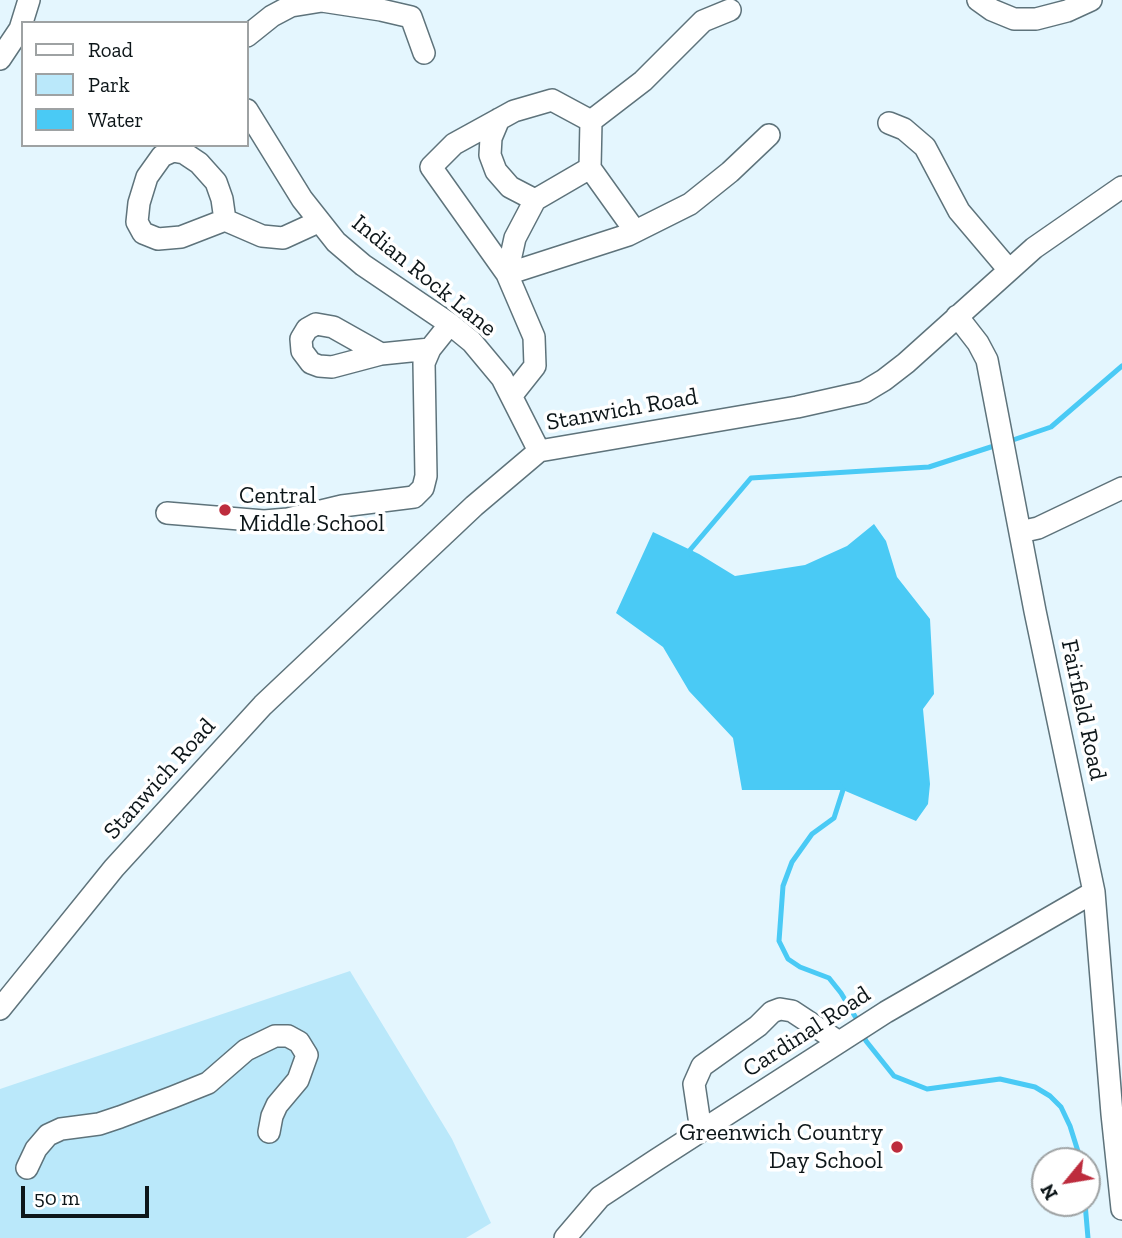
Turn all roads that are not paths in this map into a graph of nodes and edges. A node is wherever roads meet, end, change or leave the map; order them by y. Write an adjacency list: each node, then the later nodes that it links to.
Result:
1 (29, 0): 5 (street)
2 (978, 0): 3 (street)
3 (1091, 0)
4 (730, 10): 12 (street)
5 (23, 21)
6 (21, 29): 9 (street)
7 (248, 35): 8 (street)
8 (424, 53)
9 (0, 59)
10 (248, 112): 19 (street, Indian Rock Lane)
11 (499, 119): 12 (street); 17 (street); 22 (street)
12 (591, 121): 15 (street)
13 (889, 123): 21 (street)
14 (769, 135): 20 (street)
15 (590, 169): 17 (street); 20 (street)
16 (1122, 187): 21 (street, Stanwich Road)
17 (535, 200): 22 (street)
18 (225, 220): 18 (street); 19 (street)
19 (318, 222): 24 (street, Indian Rock Lane)
20 (635, 231): 22 (street)
21 (1009, 270): 23 (street, Stanwich Road)
22 (507, 274): 27 (street)
23 (957, 316): 28 (street, Stanwich Road); 31 (street, Fairfield Road)
24 (450, 324): 25 (street); 27 (street, Indian Rock Lane)
25 (430, 349): 26 (street); 30 (street)
26 (381, 354)
27 (512, 395): 28 (street, Indian Rock Lane)
28 (539, 451): 33 (street, Stanwich Road)
29 (1122, 488): 31 (street)
30 (167, 513)
31 (1020, 532): 32 (street, Fairfield Road)
32 (1094, 892): 34 (street, Cardinal Road); 35 (street, Fairfield Road)
33 (0, 1009)
34 (854, 1033): 36 (street, Cardinal Road); 36 (street)
35 (1117, 1111): 39 (street, Fairfield Road)
36 (701, 1131): 40 (street, Cardinal Road)
37 (269, 1132): 38 (street)
38 (27, 1168)
39 (1122, 1209)
40 (565, 1238)

